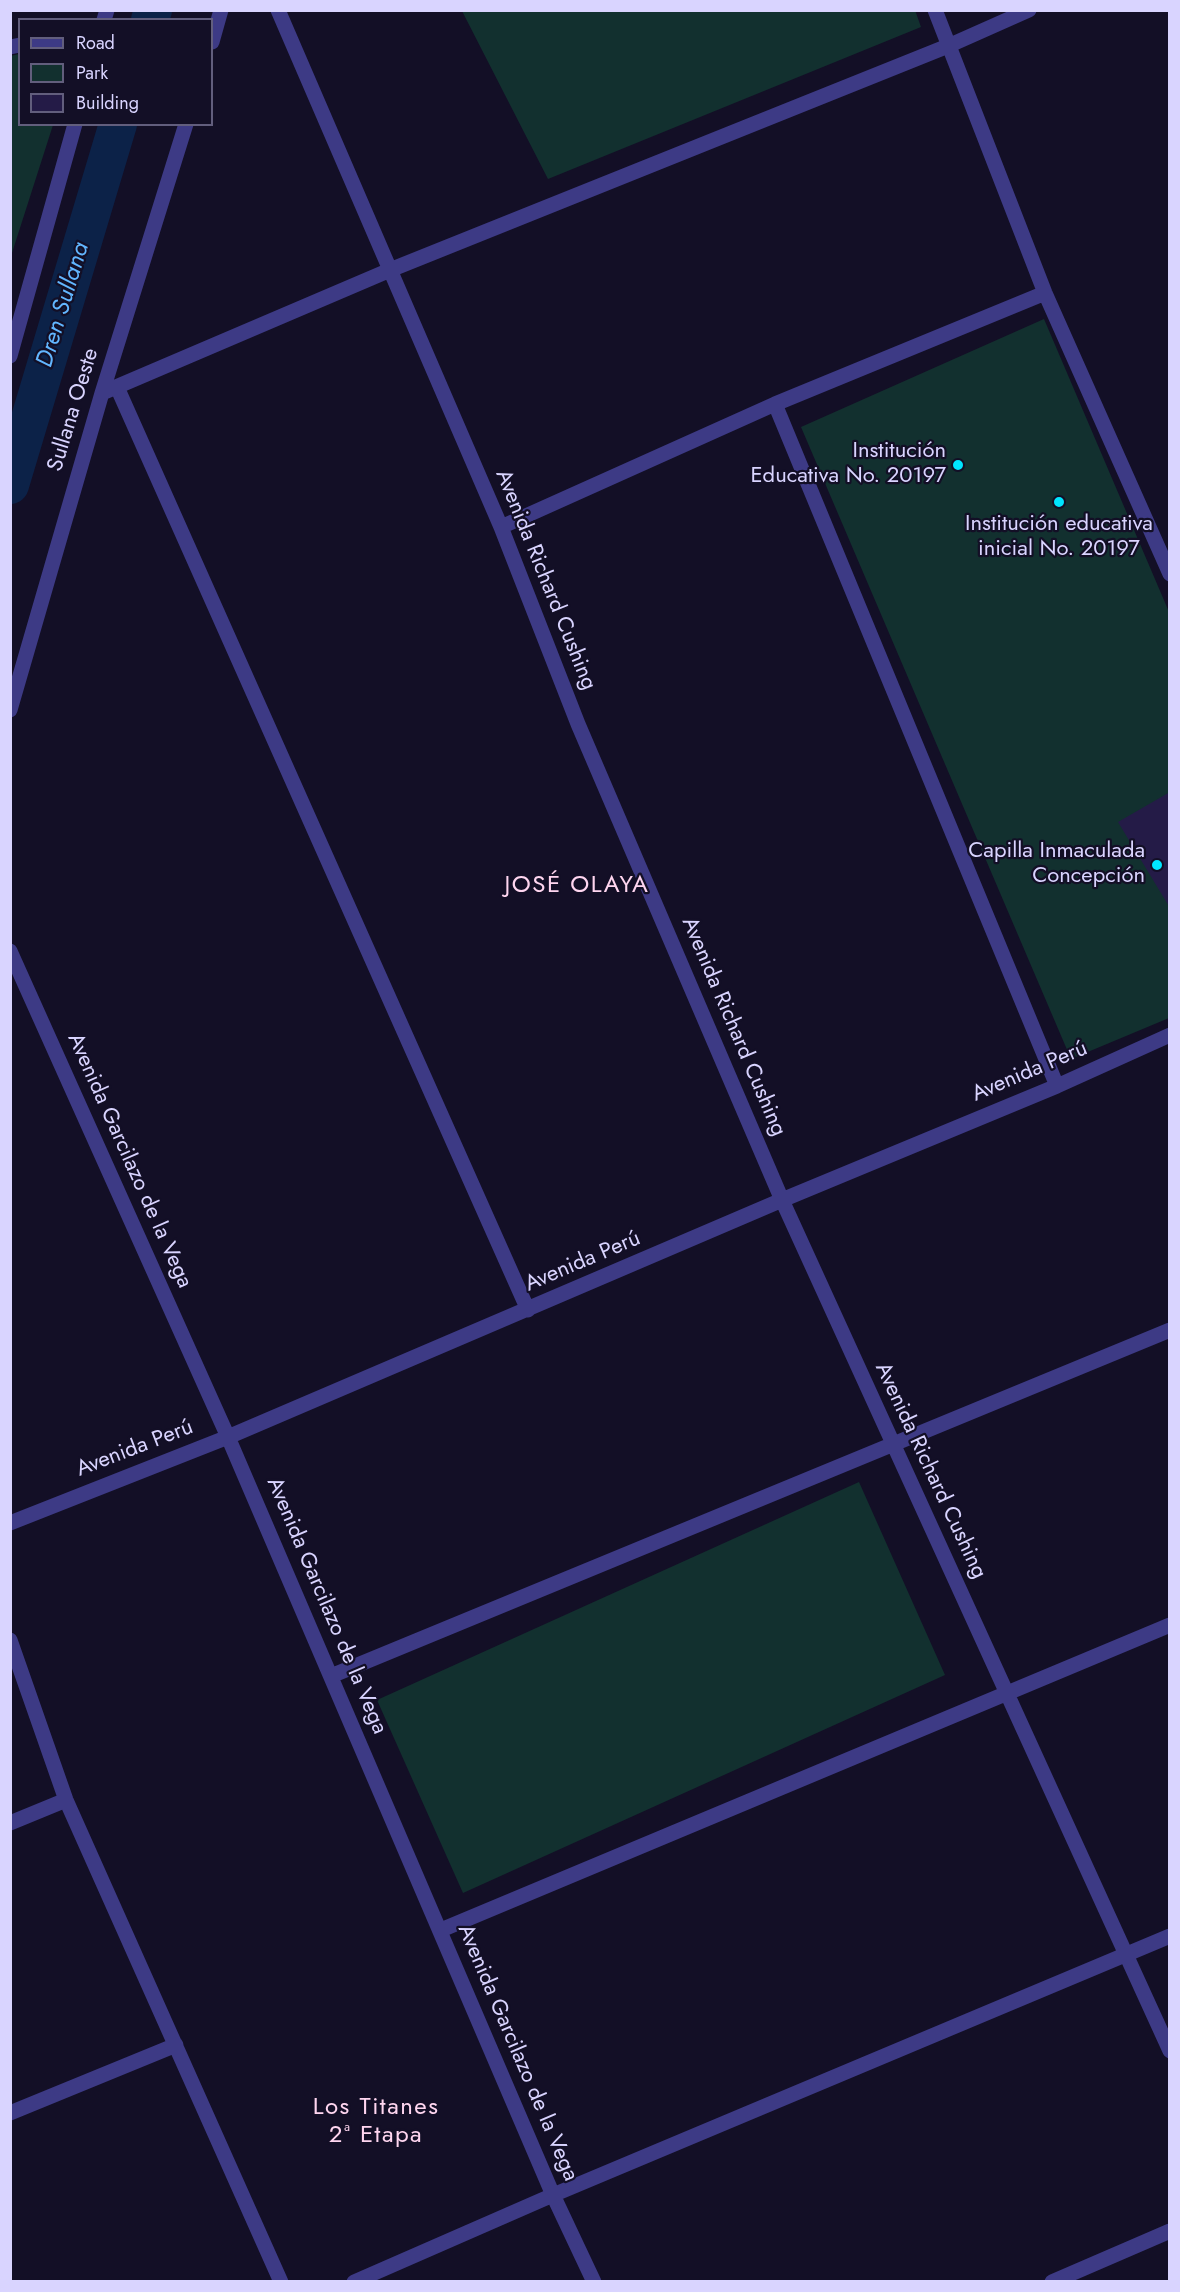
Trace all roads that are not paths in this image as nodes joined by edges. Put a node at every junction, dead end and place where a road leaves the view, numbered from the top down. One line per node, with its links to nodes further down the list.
1 (222, 10): 5 (street)
2 (278, 10): 9 (street, Avenida Richard Cushing)
3 (935, 10): 6 (street)
4 (1029, 10): 6 (street)
5 (213, 39)
6 (948, 46): 9 (street); 10 (street)
7 (74, 126): 11 (street)
8 (185, 126): 12 (street, Sullana Oeste)
9 (390, 270): 12 (street); 14 (street, Avenida Richard Cushing)
10 (1045, 294): 13 (street); 15 (street)
11 (10, 356)
12 (109, 390): 16 (street, Sullana Oeste); 21 (street)
13 (775, 404): 14 (street); 19 (street)
14 (501, 527): 20 (street, Avenida Richard Cushing)
15 (1170, 574)
16 (10, 710)
17 (10, 951): 23 (street, Avenida Garcilazo de la Vega)
18 (1170, 1035): 19 (street, Avenida Perú)
19 (1057, 1086): 20 (street, Avenida Perú)
20 (782, 1200): 21 (street, Avenida Perú); 24 (street, Avenida Richard Cushing)
21 (528, 1310): 23 (street, Avenida Perú)
22 (1170, 1330): 24 (street)
23 (228, 1437): 25 (street, Avenida Perú); 28 (street, Avenida Garcilazo de la Vega)
24 (893, 1445): 28 (street); 29 (street, Avenida Richard Cushing)
25 (10, 1523)
26 (1170, 1625): 29 (street)
27 (10, 1640): 30 (street)
28 (332, 1676): 32 (street, Avenida Garcilazo de la Vega)
29 (1007, 1692): 32 (street); 34 (street, Avenida Richard Cushing)
30 (66, 1800): 31 (street); 35 (street)
31 (10, 1823)
32 (441, 1930): 38 (street, Avenida Garcilazo de la Vega)
33 (1170, 1936): 34 (street)
34 (1126, 1955): 36 (street, Avenida Richard Cushing); 38 (street)
35 (176, 2045): 37 (street); 40 (street)
36 (1170, 2051)
37 (10, 2113)
38 (553, 2195): 41 (street); 42 (street, Avenida Garcilazo de la Vega)
39 (1170, 2231): 43 (street)
40 (281, 2282)
41 (354, 2282)
42 (594, 2282)
43 (1052, 2282)

